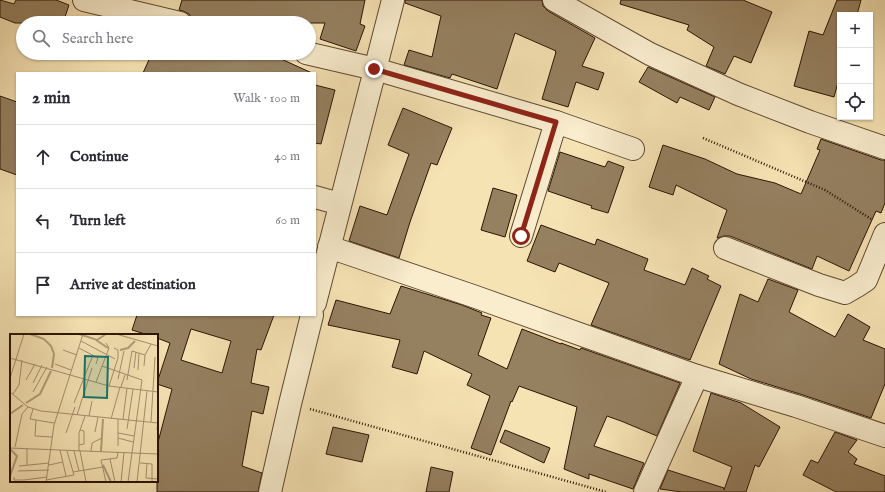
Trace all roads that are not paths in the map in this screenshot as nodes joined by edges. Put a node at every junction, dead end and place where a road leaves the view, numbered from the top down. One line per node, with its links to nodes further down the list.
1 (84, 0): 4 (street)
2 (393, 0): 6 (street)
3 (554, 0): 8 (street)
4 (151, 16)
5 (316, 55): 6 (street)
6 (374, 69): 7 (street); 11 (street)
7 (556, 122): 9 (street); 13 (street)
8 (885, 148)
9 (633, 149)
10 (316, 197): 11 (street)
11 (340, 204): 14 (street)
12 (879, 227): 15 (street)
13 (521, 236)
14 (329, 247): 16 (street); 18 (street)
15 (725, 248)
16 (316, 299)
17 (312, 316): 20 (street)
18 (697, 376): 19 (street); 21 (street)
19 (885, 436)
20 (270, 492)
21 (645, 492)

